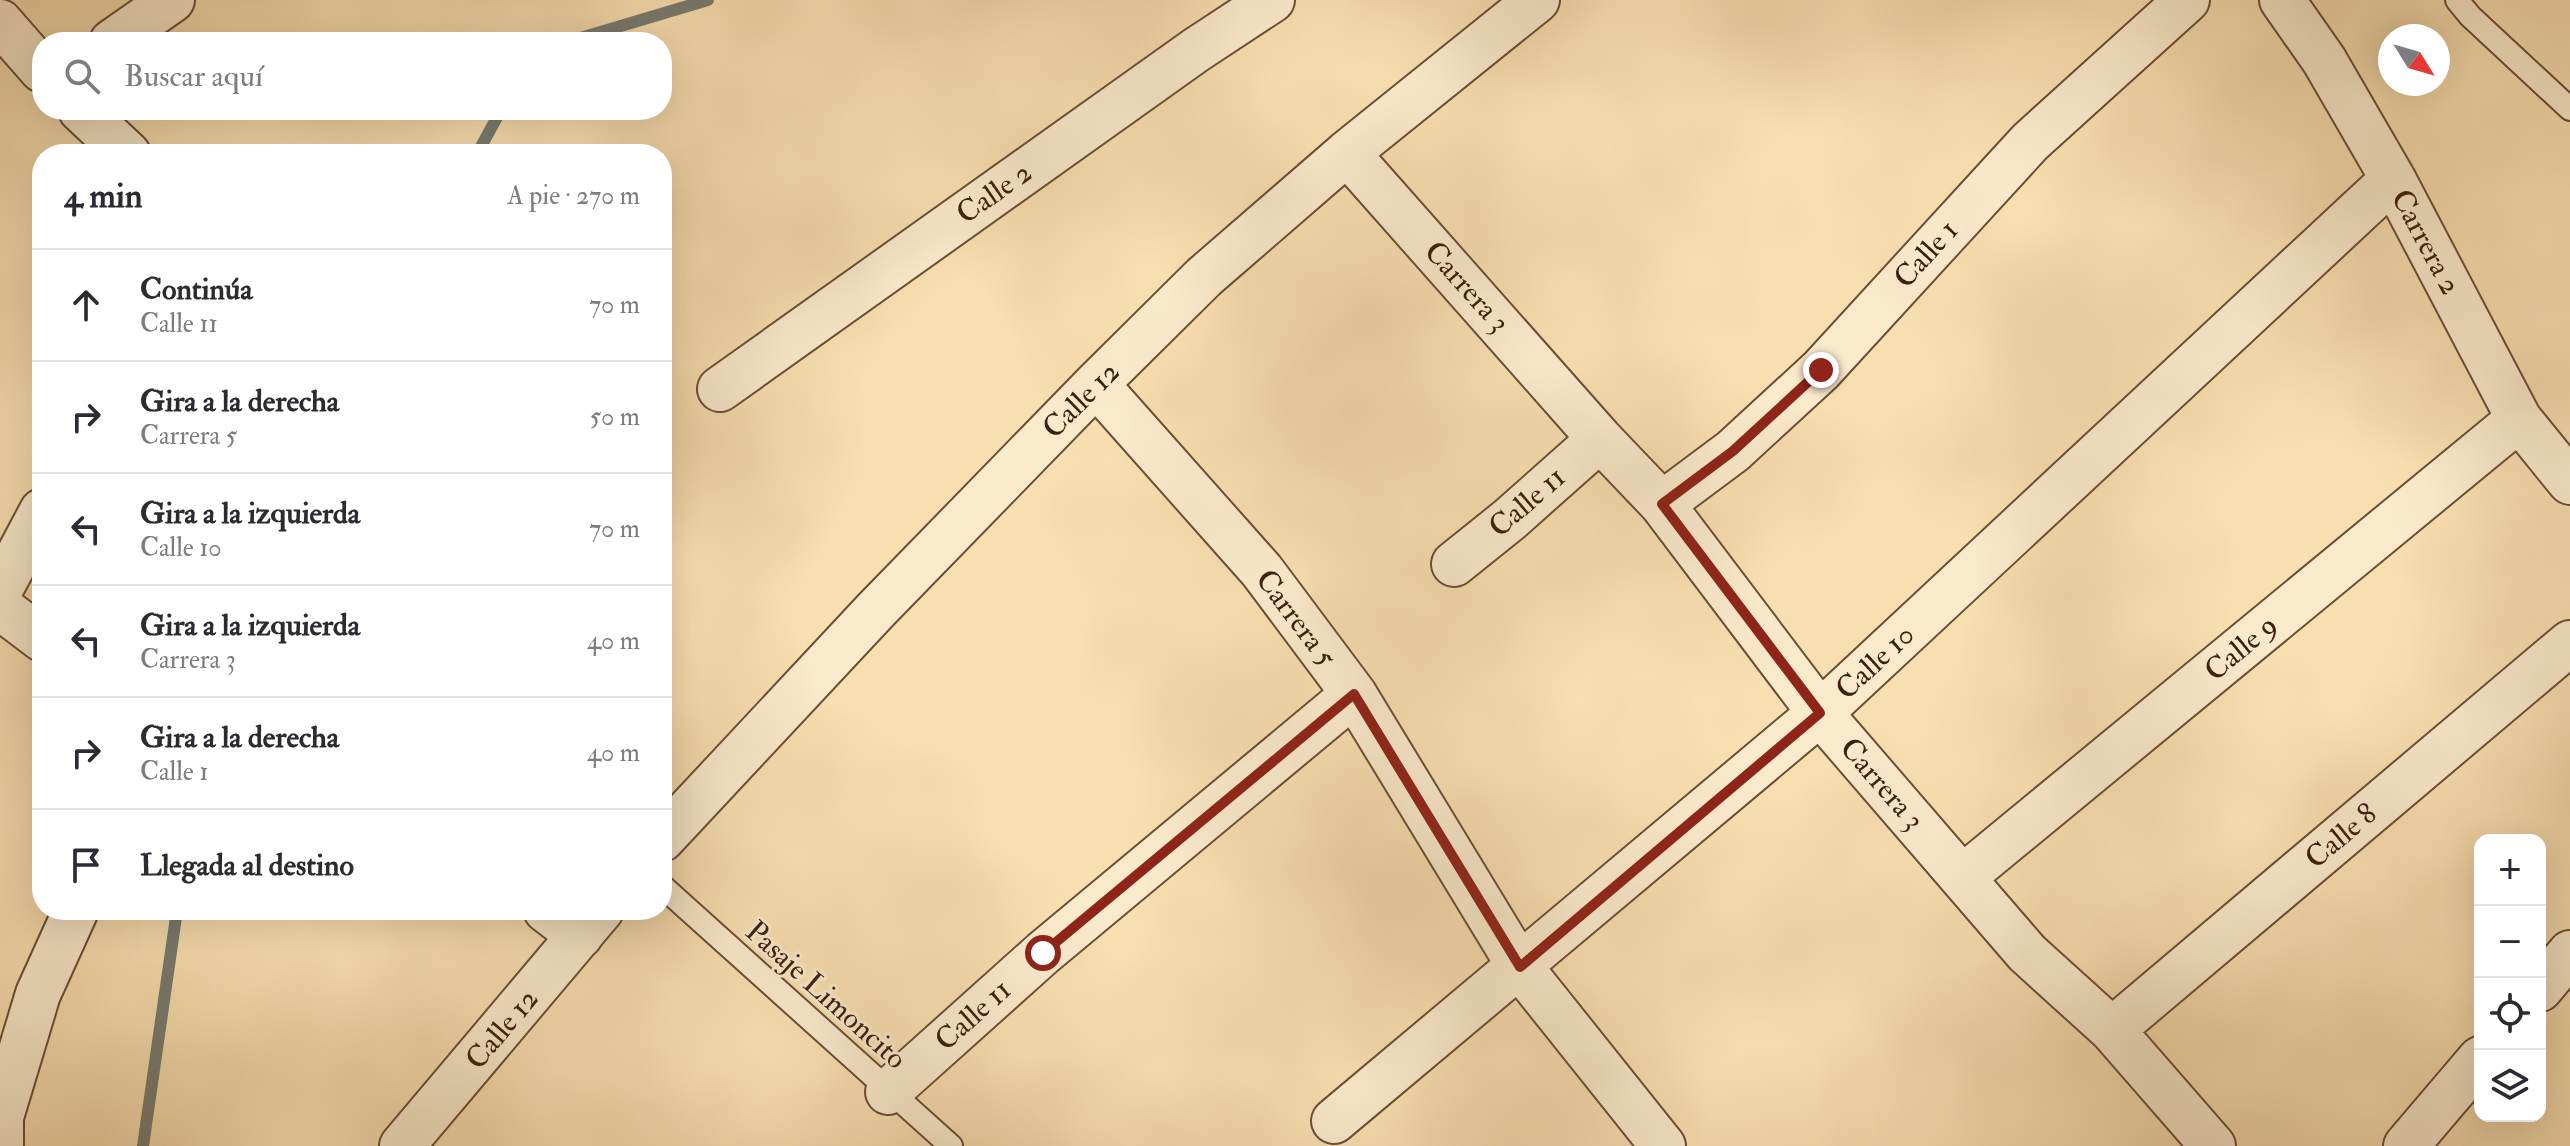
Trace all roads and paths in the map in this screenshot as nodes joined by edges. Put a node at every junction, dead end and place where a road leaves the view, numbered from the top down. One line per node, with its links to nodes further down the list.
1 (172, 0): 8 (street)
2 (1272, 0): 16 (street, Calle 2)
3 (1537, 0): 13 (street, Calle 12)
4 (2187, 0): 20 (street, Calle 1)
5 (2282, 0): 14 (street, Carrera 2)
6 (2457, 0): 10 (lane)
7 (1, 27): 9 (street)
8 (126, 32)
9 (32, 60)
10 (2570, 109)
11 (92, 120): 12 (street)
12 (117, 144)
13 (1347, 153): 15 (street, Calle 12); 18 (street, Carrera 3)
14 (2393, 179): 17 (street, Carrera 2); 28 (street, Calle 10)
15 (1096, 384): 27 (street, Carrera 5); 29 (street, Calle 12)
16 (720, 389)
17 (2519, 419): 19 (street, Carrera 2); 30 (street, Calle 9)
18 (1600, 439): 20 (street, Carrera 3); 22 (street, Calle 11)
19 (2570, 482)
20 (1662, 504): 28 (street, Carrera 3)
21 (32, 530): 23 (street)
22 (1454, 564)
23 (0, 590)
24 (0, 607): 25 (street)
25 (32, 631)
26 (2570, 643): 37 (street, Calle 8)
27 (1354, 694): 35 (street, Carrera 5); 39 (street, Calle 11)
28 (1820, 713): 30 (street, Carrera 3); 35 (street, Calle 10)
29 (672, 828)
30 (1963, 877): 37 (street, Carrera 3)
31 (672, 895): 39 (lane, Pasaje Limoncito)
32 (71, 920): 41 (street)
33 (591, 923): 42 (street, Calle 12)
34 (2570, 953): 36 (street)
35 (1520, 967): 40 (street, Calle 10); 44 (street, Carrera 5)
36 (2546, 982)
37 (2112, 1030): 45 (street, Carrera 3)
38 (2474, 1066): 46 (street)
39 (888, 1092): 43 (lane, Pasaje Limoncito)
40 (1334, 1121)
41 (1, 1146)
42 (402, 1146)
43 (951, 1146)
44 (1663, 1146)
45 (2213, 1146)
46 (2406, 1146)

